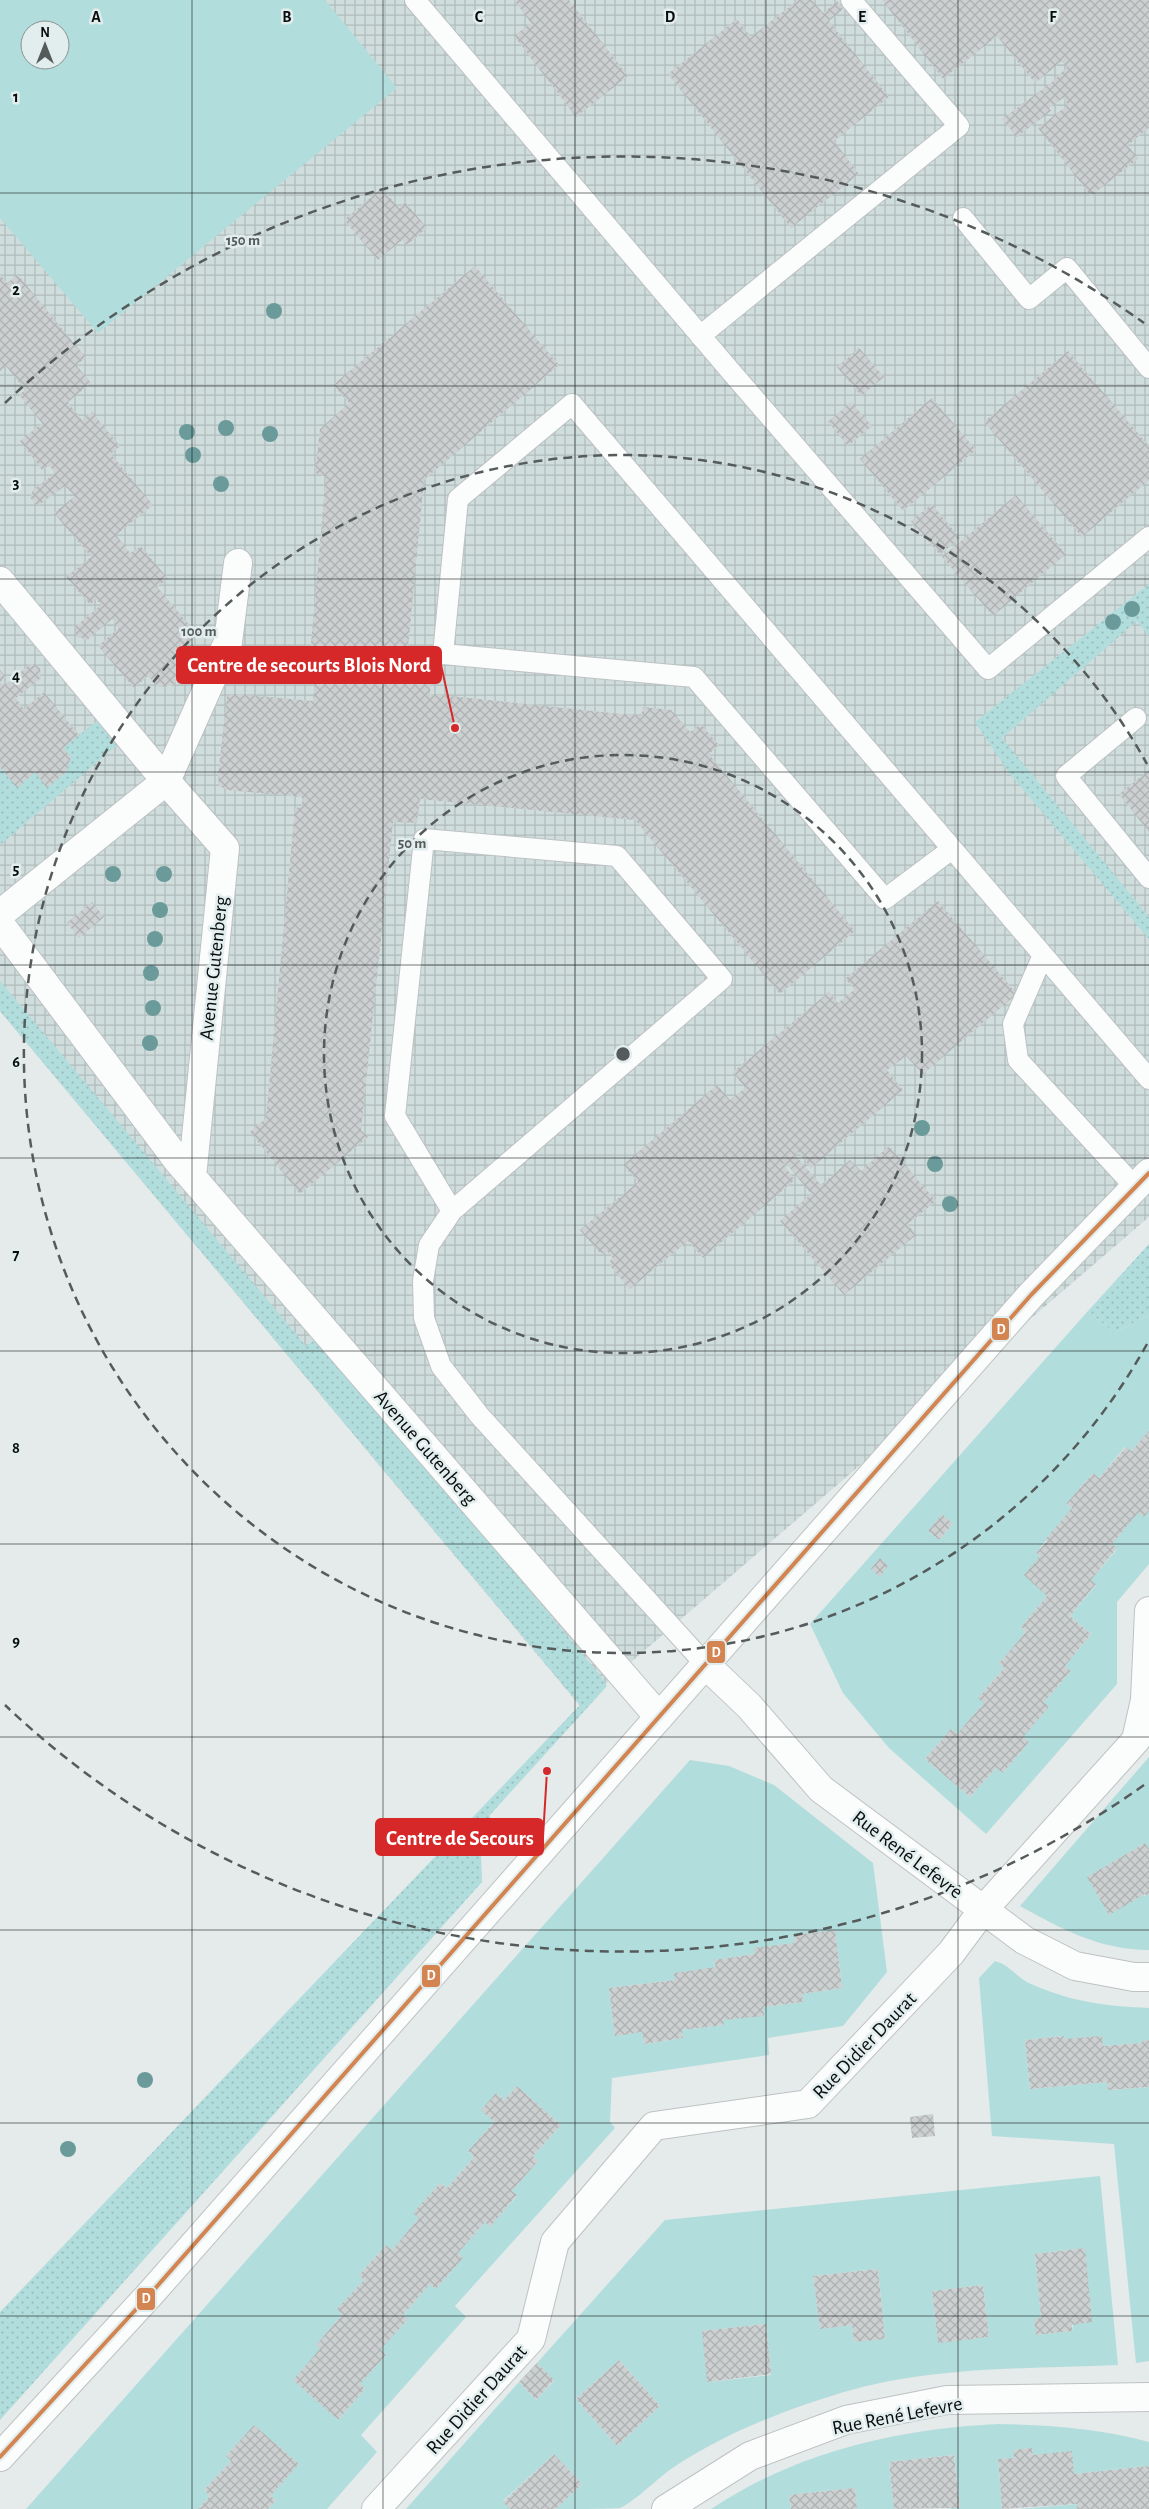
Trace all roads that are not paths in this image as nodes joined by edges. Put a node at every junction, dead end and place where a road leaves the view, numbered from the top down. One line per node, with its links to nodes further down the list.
1 (416, 0): 4 (lane)
2 (851, 0): 4 (lane)
3 (963, 218): 5 (lane)
4 (700, 336): 6 (lane)
5 (1149, 368)
6 (1149, 537)
7 (238, 563): 10 (street)
8 (0, 581): 10 (street, Avenue Gutenberg)
9 (1136, 718): 12 (lane)
10 (166, 781): 13 (street); 17 (street, Avenue Gutenberg)
11 (952, 849): 11 (lane); 15 (lane)
12 (1149, 878)
13 (0, 914)
14 (0, 924): 17 (street, Avenue Gutenberg)
15 (1043, 955): 16 (lane); 18 (lane)
16 (1149, 1079)
17 (185, 1169): 22 (street, Avenue Gutenberg)
18 (1142, 1180): 21 (street)
19 (452, 1211): 19 (lane); 21 (lane)
20 (1149, 1611): 23 (street, Rue Didier Daurat)
21 (706, 1666): 22 (street); 23 (street, Rue René Lefevre)
22 (659, 1718): 26 (street)
23 (982, 1910): 24 (street, Rue René Lefevre); 27 (street, Rue Didier Daurat)
24 (1149, 1977)
25 (1149, 2397): 28 (street, Rue René Lefevre)
26 (0, 2457)
27 (376, 2509)
28 (666, 2509)

